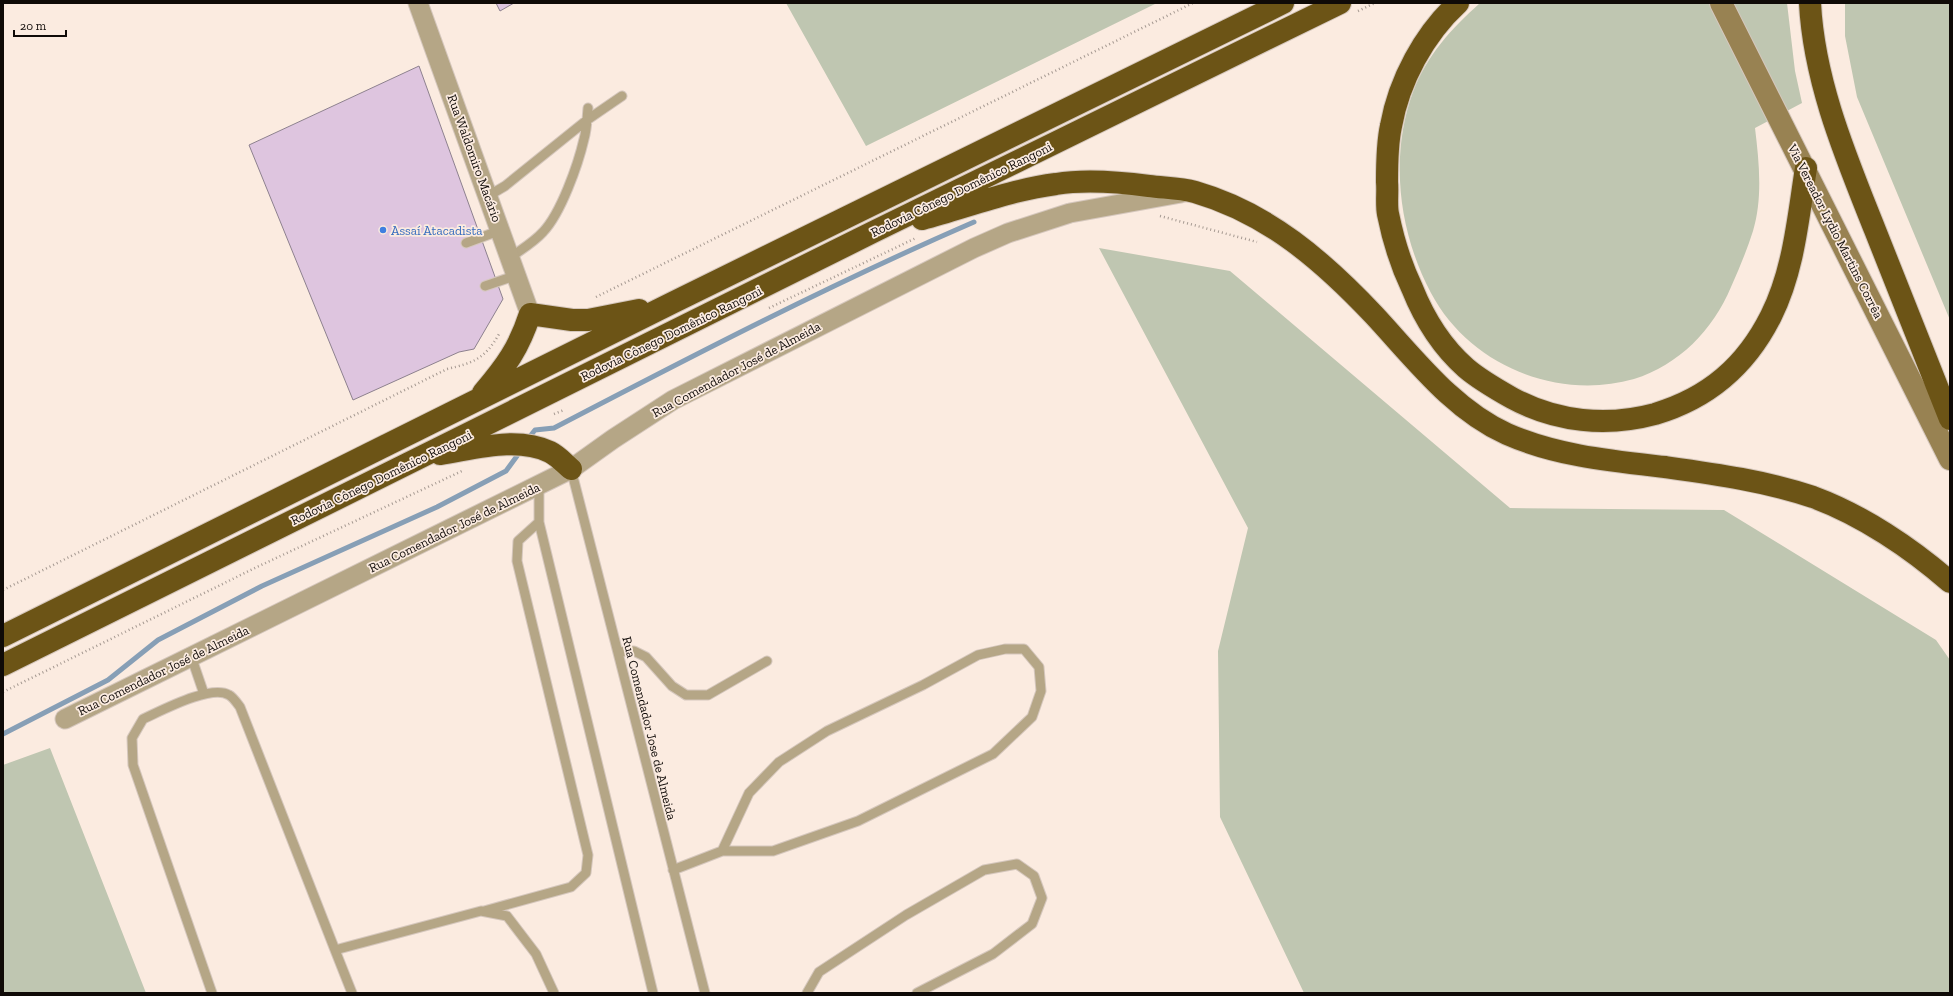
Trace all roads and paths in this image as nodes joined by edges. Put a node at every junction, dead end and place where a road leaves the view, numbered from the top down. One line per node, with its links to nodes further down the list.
1 (418, 3): 13 (street, Rua Waldomiro Macário)
2 (1193, 3): 20 (path)
3 (1283, 3): 21 (highway, Rodovia Cônego Domênico Rangoni)
4 (1340, 3): 15 (highway, Rodovia Cônego Domênico Rangoni)
5 (1458, 3): 11 (highway)
6 (1722, 3): 11 (main road, Via Vereador Lydio Martins Corrêa)
7 (1810, 3): 25 (highway)
8 (622, 96): 10 (lane)
9 (588, 108): 10 (lane)
10 (587, 120): 13 (lane); 17 (lane)
11 (1806, 168): 27 (main road, Via Vereador Lydio Martins Corrêa)
12 (1192, 192): 15 (highway); 28 (street, Rua Comendador José de Almeida); 31 (highway)
13 (488, 196): 14 (street, Rua Waldomiro Macário)
14 (501, 230): 16 (lane); 17 (street, Rua Waldomiro Macário)
15 (873, 232): 26 (highway, Rodovia Cônego Domênico Rangoni)
16 (466, 243)
17 (511, 257): 18 (street, Rua Waldomiro Macário)
18 (517, 275): 19 (lane); 22 (street, Rua Waldomiro Macário)
19 (485, 286)
20 (592, 299)
21 (672, 303): 22 (highway); 24 (highway, Rodovia Cônego Domênico Rangoni)
22 (530, 314): 24 (highway)
23 (502, 329): 32 (path)
24 (477, 400): 33 (highway, Rodovia Cônego Domênico Rangoni)
25 (1950, 419)
26 (419, 458): 28 (highway); 37 (highway, Rodovia Cônego Domênico Rangoni)
27 (1950, 459)
28 (571, 469): 29 (street, Rua Comendador José de Almeida); 34 (lane, Rua Comendador Jose de Almeida)
29 (539, 484): 30 (lane); 35 (street, Rua Comendador José de Almeida)
30 (539, 522): 42 (lane); 47 (lane)
31 (1950, 582)
32 (3, 590)
33 (3, 636)
34 (618, 652): 36 (lane); 41 (lane, Rua Comendador Jose de Almeida)
35 (191, 656): 38 (lane); 39 (street, Rua Comendador José de Almeida)
36 (766, 661)
37 (3, 665)
38 (204, 694): 43 (lane); 44 (lane)
39 (65, 718)
40 (722, 851): 40 (lane); 41 (lane)
41 (673, 870): 48 (lane, Rua Comendador Jose de Almeida)
42 (481, 912): 43 (lane); 46 (lane)
43 (335, 950): 45 (lane)
44 (212, 993)
45 (352, 993)
46 (554, 993)
47 (653, 993)
48 (705, 993)
49 (807, 993): 50 (lane)
50 (917, 993)

